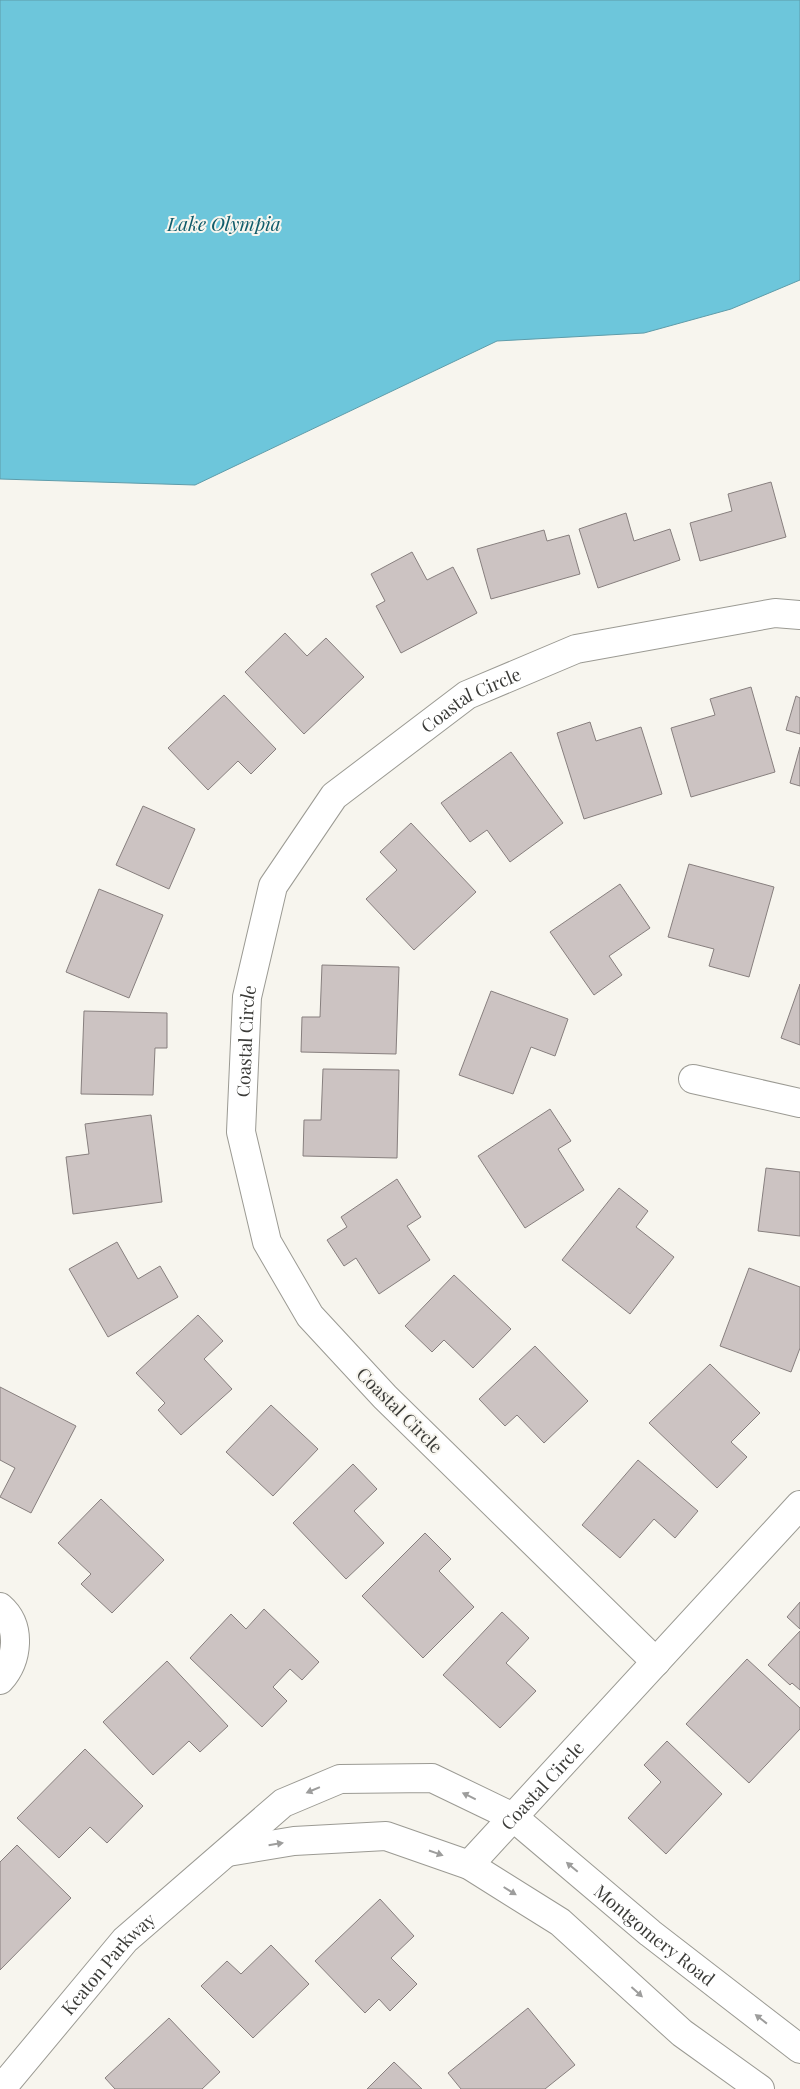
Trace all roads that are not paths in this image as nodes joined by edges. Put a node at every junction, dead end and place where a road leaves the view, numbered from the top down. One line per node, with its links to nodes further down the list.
1 (800, 615): 6 (street, Coastal Circle)
2 (693, 1079): 3 (street)
3 (800, 1103)
4 (800, 1505): 6 (street, Coastal Circle)
5 (0, 1606): 7 (street)
6 (656, 1662): 8 (street, Coastal Circle)
7 (0, 1680)
8 (513, 1817): 9 (street, Keaton Parkway, one-way to 9); 10 (street, Coastal Circle); 11 (street, Montgomery Road, one-way to 8)
9 (228, 1852): 10 (street, one-way to 10); 12 (street, Keaton Parkway)
10 (469, 1865): 13 (street, one-way to 13)
11 (800, 2049)
12 (1, 2089)
13 (760, 2089)

